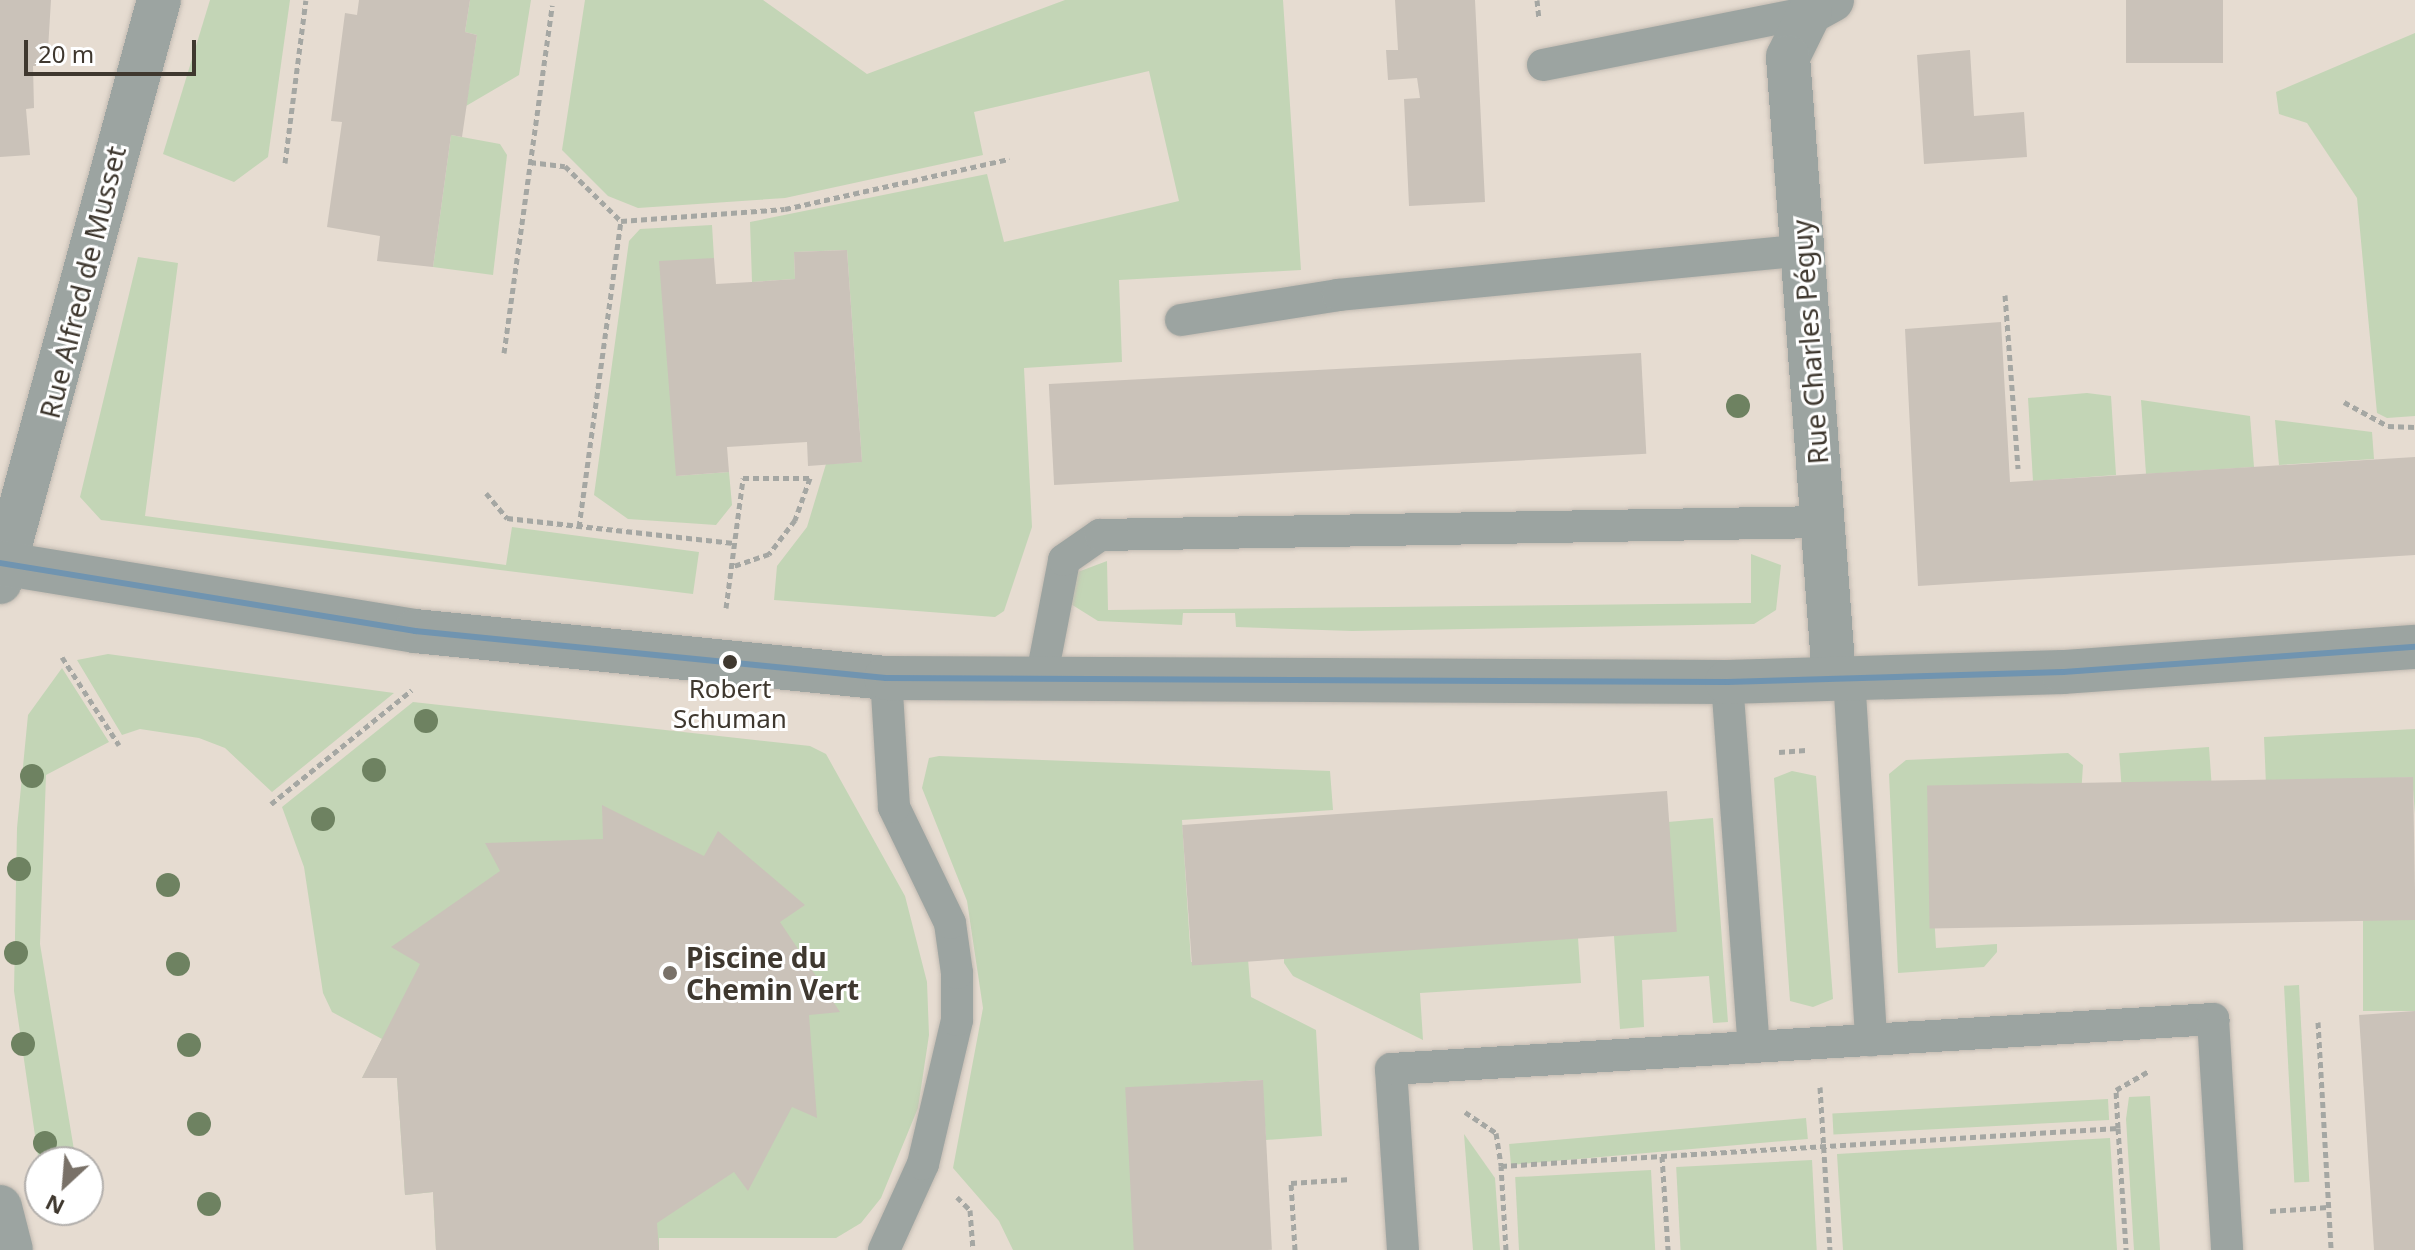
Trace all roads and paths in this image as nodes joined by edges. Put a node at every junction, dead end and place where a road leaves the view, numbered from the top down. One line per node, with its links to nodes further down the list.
1 (159, 0): 22 (street, Rue Alfred de Musset)
2 (306, 0): 8 (path)
3 (552, 5): 7 (path)
4 (1821, 6): 5 (lane, Rue Charles Péguy); 10 (street, Rue Charles Péguy)
5 (1543, 65)
6 (1009, 159): 9 (path)
7 (530, 162): 9 (path); 13 (path)
8 (285, 163)
9 (621, 221): 19 (path)
10 (1802, 250): 12 (lane); 18 (street, Rue Charles Péguy)
11 (2005, 295): 16 (path)
12 (1181, 320)
13 (504, 353)
14 (2344, 402): 15 (path)
15 (2415, 427)
16 (2018, 469)
17 (486, 493): 19 (path)
18 (1822, 522): 26 (street, Rue Charles Péguy); 28 (lane)
19 (579, 527): 20 (path)
20 (734, 543): 21 (path); 21 (path)
21 (732, 567): 23 (path)
22 (2, 569): 27 (street)
23 (726, 608)
24 (2415, 647): 26 (street)
25 (62, 657): 31 (path)
26 (1842, 677): 29 (street); 37 (lane)
27 (886, 678): 28 (street); 51 (lane)
28 (1041, 680): 29 (street)
29 (1727, 682): 39 (lane)
30 (412, 690): 34 (path)
31 (119, 745)
32 (1816, 750): 33 (path)
33 (1779, 752)
34 (271, 804)
35 (2318, 1022): 47 (path)
36 (2151, 1023): 37 (lane); 41 (path); 49 (lane)
37 (1871, 1040): 38 (lane)
38 (1817, 1043): 39 (lane); 42 (path)
39 (1754, 1047): 40 (lane)
40 (1445, 1065): 44 (path); 45 (lane)
41 (2118, 1128): 42 (path); 58 (path)
42 (1823, 1146): 43 (path); 57 (path)
43 (1662, 1156): 44 (path); 56 (path)
44 (1501, 1166): 55 (path)
45 (1398, 1177): 53 (path); 54 (lane)
46 (0, 1207): 50 (street)
47 (2328, 1207): 49 (path); 60 (path)
48 (970, 1210): 52 (path)
49 (2225, 1215): 59 (lane)
50 (11, 1250)
51 (884, 1250)
52 (973, 1250)
53 (1295, 1250)
54 (1403, 1250)
55 (1506, 1250)
56 (1668, 1250)
57 (1830, 1250)
58 (2126, 1250)
59 (2227, 1250)
60 (2331, 1250)

